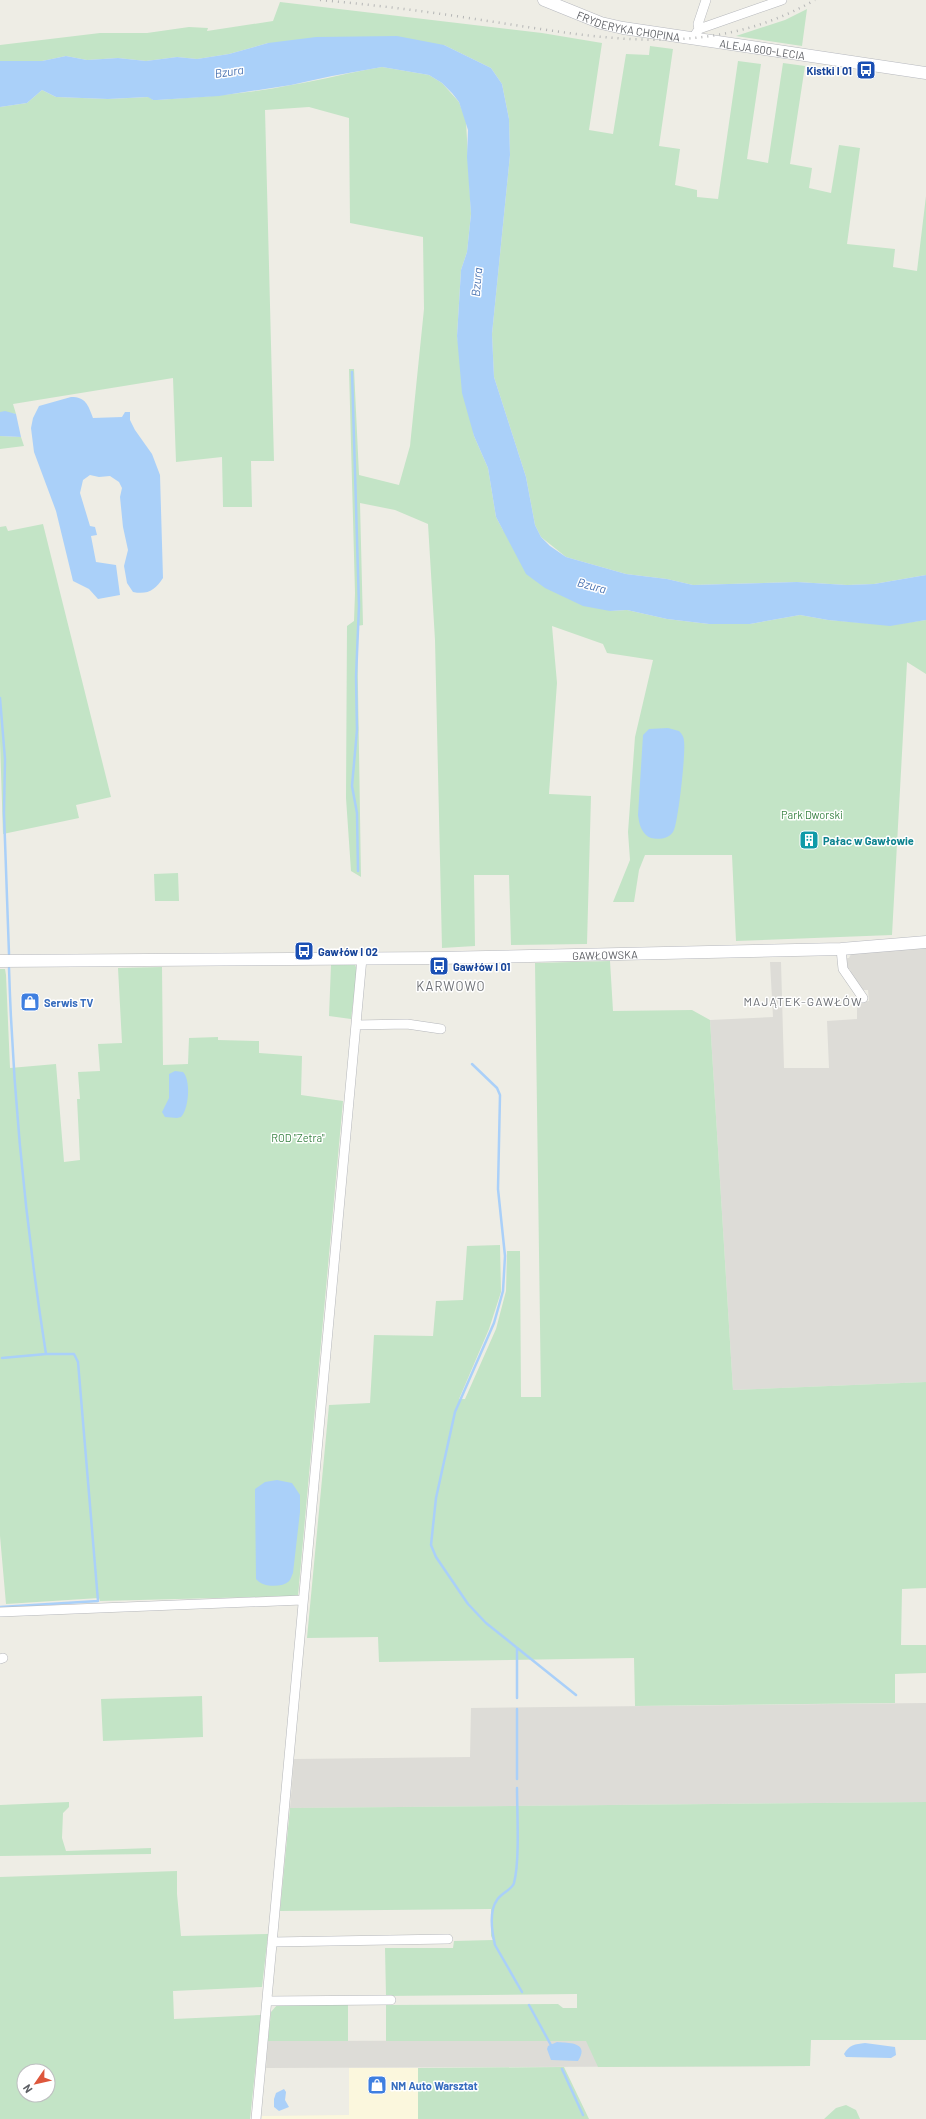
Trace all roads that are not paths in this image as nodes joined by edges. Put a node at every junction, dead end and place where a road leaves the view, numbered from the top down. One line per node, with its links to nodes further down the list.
1 (544, 0): 4 (street, FRYDERYKA CHOPINA)
2 (706, 0): 4 (street)
3 (782, 0): 4 (street)
4 (696, 34): 5 (street, ALEJA 600-LECIA)
5 (926, 73)
6 (926, 942): 7 (street, GAWŁOWSKA)
7 (841, 949): 8 (street, GAWŁOWSKA); 10 (street)
8 (362, 958): 9 (street, GAWŁOWSKA); 11 (street)
9 (0, 961)
10 (863, 998)
11 (356, 1025): 12 (street); 13 (street)
12 (441, 1029)
13 (302, 1600): 14 (street); 16 (street)
14 (0, 1612)
15 (448, 1939): 16 (street)
16 (272, 1942): 18 (street)
17 (391, 2000): 18 (street)
18 (267, 2001): 19 (street)
19 (256, 2119)

